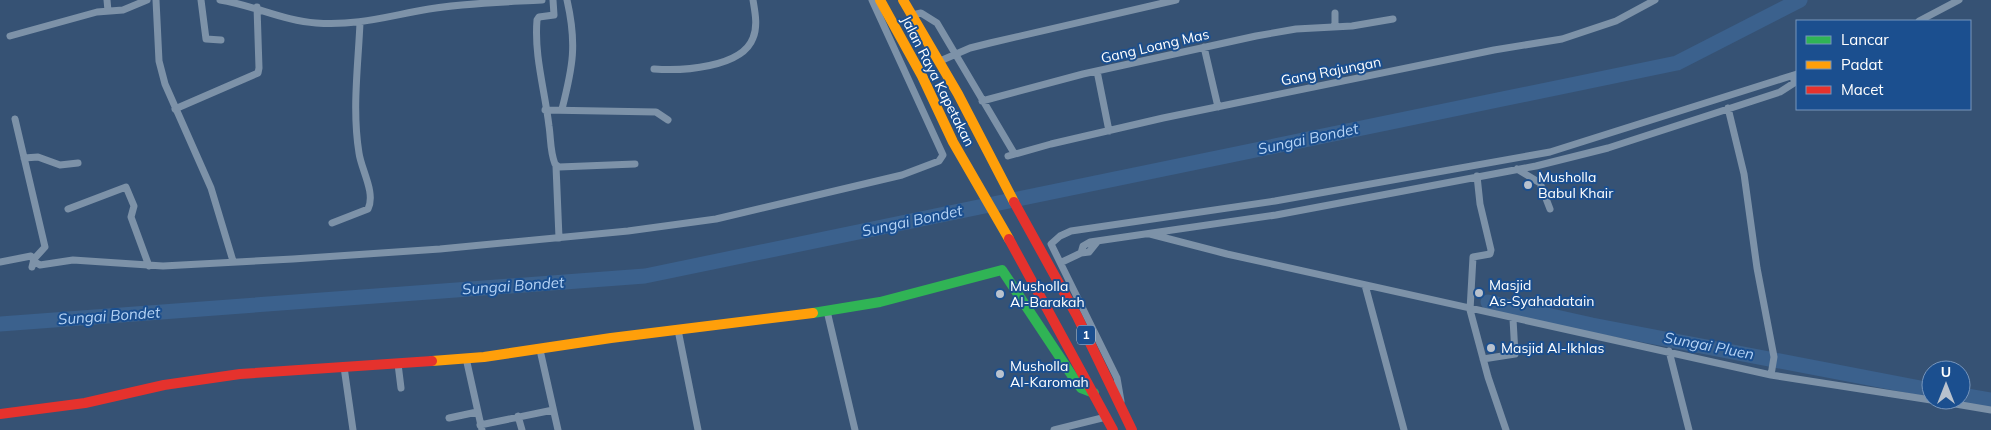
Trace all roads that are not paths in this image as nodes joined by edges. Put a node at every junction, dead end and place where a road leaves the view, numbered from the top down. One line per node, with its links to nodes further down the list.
1 (107, 0): 21 (street)
2 (147, 0): 21 (street)
3 (156, 0): 39 (street)
4 (201, 0): 29 (street)
5 (220, 0): 19 (street)
6 (426, 0): 20 (street)
7 (542, 0): 17 (street)
8 (553, 0): 41 (street)
9 (567, 0): 40 (street)
10 (753, 0): 33 (street)
11 (872, 0): 55 (street)
12 (880, 0): 75 (main road, Jalan Raya Kapetakan / 1)
13 (903, 0): 23 (main road, 1)
14 (1176, 0): 18 (street)
15 (1655, 0): 37 (street, Gang Rajungan)
16 (1959, 0): 25 (street)
17 (521, 1): 20 (street)
18 (1165, 1): 31 (street)
19 (257, 7): 26 (street); 39 (street)
20 (424, 10): 26 (street)
21 (108, 11): 28 (street)
22 (1335, 13): 27 (street)
23 (912, 15): 31 (street); 32 (main road, 1)
24 (1393, 19): 27 (street, Gang Loang Mas)
25 (1921, 20)
26 (360, 23): 53 (street)
27 (1335, 27): 30 (street, Gang Loang Mas)
28 (10, 36)
29 (222, 40)
30 (1204, 47): 34 (street, Gang Loang Mas); 37 (street)
31 (954, 54): 32 (street); 36 (street)
32 (940, 61): 77 (main road, 1)
33 (654, 69)
34 (1097, 71): 36 (street, Gang Loang Mas); 44 (street)
35 (1796, 75): 38 (street); 59 (street)
36 (982, 101): 44 (street, Gang Rajungan)
37 (1218, 107): 44 (street, Gang Rajungan)
38 (1728, 108): 49 (street); 73 (street)
39 (175, 109): 57 (street)
40 (562, 109): 41 (street); 43 (street)
41 (545, 110): 48 (street)
42 (15, 119): 45 (street)
43 (668, 120)
44 (1109, 131)
45 (24, 158): 46 (street); 56 (street)
46 (78, 163)
47 (635, 164): 48 (street)
48 (556, 166): 55 (street)
49 (1517, 169): 50 (street); 52 (street)
50 (1477, 176): 54 (street); 63 (street)
51 (68, 209): 60 (street)
52 (1550, 209)
53 (332, 222)
54 (1150, 234): 59 (street); 62 (street)
55 (559, 238): 57 (street)
56 (34, 259): 58 (street); 60 (street); 61 (street)
57 (233, 261): 60 (street)
58 (0, 262)
59 (1062, 262): 77 (street)
60 (150, 266)
61 (32, 267)
62 (1365, 285): 63 (street); 95 (street)
63 (1470, 306): 65 (street); 70 (street)
64 (827, 311): 66 (main road); 75 (main road); 91 (street)
65 (1513, 319): 68 (street); 70 (street)
66 (678, 330): 67 (main road); 90 (street)
67 (540, 350): 69 (main road); 79 (street)
68 (1669, 352): 73 (street); 97 (street)
69 (466, 358): 71 (main road); 81 (street)
70 (1483, 359): 96 (street)
71 (398, 364): 72 (main road); 74 (street)
72 (344, 367): 82 (main road); 87 (street)
73 (1771, 373): 76 (street)
74 (401, 388)
75 (1094, 393): 84 (main road, 1)
76 (1921, 398)
77 (1121, 406): 94 (main road, 1)
78 (1971, 407): 80 (street)
79 (553, 410): 83 (street); 89 (street)
80 (1991, 410)
81 (477, 412): 85 (street); 86 (street)
82 (0, 414)
83 (518, 416): 86 (street); 88 (street)
84 (1106, 417): 92 (street); 93 (main road, 1)
85 (449, 418)
86 (481, 427)
87 (353, 430)
88 (522, 430)
89 (558, 430)
90 (698, 430)
91 (855, 430)
92 (1054, 430)
93 (1113, 430)
94 (1132, 430)
95 (1404, 430)
96 (1506, 430)
97 (1689, 430)

